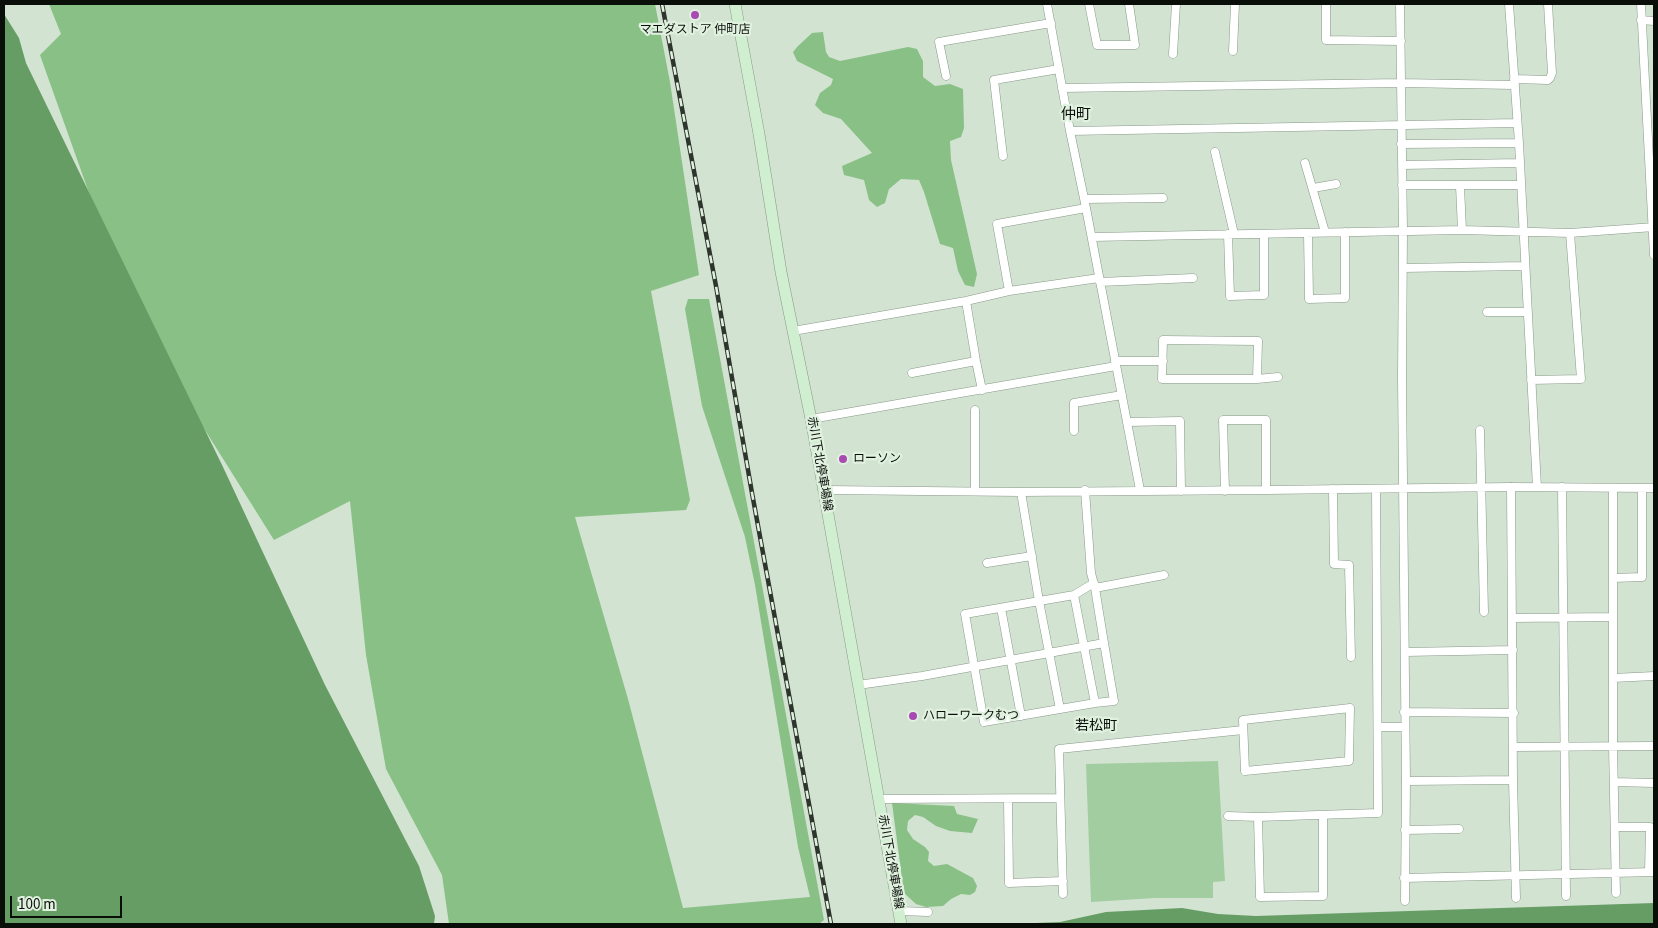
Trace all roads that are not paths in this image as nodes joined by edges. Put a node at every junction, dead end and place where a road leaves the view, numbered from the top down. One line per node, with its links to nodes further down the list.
1 (735, 4): 60 (main road, 赤川下北停車場線)
2 (1047, 4): 14 (street)
3 (1089, 4): 4 (street)
4 (1129, 4)
5 (1176, 4): 17 (street)
6 (1235, 4): 16 (street)
7 (1326, 4): 15 (street)
8 (1400, 4): 15 (street)
9 (1509, 4): 20 (street)
10 (1548, 4): 20 (street)
11 (1641, 4): 12 (street)
12 (1640, 20): 13 (street); 40 (street)
13 (1654, 20)
14 (1051, 23): 18 (street); 19 (street)
15 (1400, 41): 21 (street)
16 (1233, 51)
17 (1173, 54)
18 (1059, 69): 22 (street); 29 (street)
19 (946, 76)
20 (1514, 82): 21 (street); 23 (street)
21 (1401, 83): 22 (street); 24 (street)
22 (1062, 88): 25 (street)
23 (1517, 123): 24 (street); 26 (street)
24 (1401, 126): 25 (street); 27 (street)
25 (1070, 131): 39 (street)
26 (1519, 143): 27 (street); 31 (street)
27 (1401, 144): 32 (street)
28 (1215, 152): 48 (street)
29 (1003, 156)
30 (1305, 163): 37 (street)
31 (1519, 163): 32 (street); 34 (street)
32 (1402, 165): 35 (street)
33 (1336, 184): 37 (street)
34 (1520, 185): 36 (street); 45 (street)
35 (1402, 186): 36 (street); 42 (street)
36 (1460, 186): 41 (street)
37 (1313, 188): 43 (street)
38 (1163, 198): 39 (street)
39 (1085, 204): 50 (street); 56 (street)
40 (1654, 227): 47 (street); 51 (street)
41 (1462, 230): 42 (street); 45 (street)
42 (1403, 231): 44 (street); 53 (street)
43 (1325, 232): 44 (street); 46 (street)
44 (1345, 232): 46 (street)
45 (1523, 232): 47 (street); 52 (street)
46 (1308, 233): 49 (street)
47 (1570, 233): 67 (street)
48 (1231, 234): 49 (street); 49 (street); 50 (street)
49 (1264, 234)
50 (1092, 237): 55 (street)
51 (1654, 254)
52 (1524, 266): 53 (street); 59 (street)
53 (1403, 268): 78 (street)
54 (1192, 278): 55 (street)
55 (1099, 280): 56 (street); 63 (street)
56 (1009, 291): 57 (street)
57 (966, 301): 60 (street); 62 (street)
58 (1487, 312): 59 (street)
59 (1527, 312): 67 (street)
60 (794, 331): 71 (main road, 赤川下北停車場線)
61 (1163, 360): 63 (street); 66 (street); 66 (street)
62 (976, 361): 64 (street); 68 (street)
63 (1116, 364): 68 (street); 69 (street)
64 (912, 373)
65 (1278, 377): 66 (street)
66 (1257, 379)
67 (1531, 380): 76 (street)
68 (982, 390): 71 (street)
69 (1122, 395): 72 (street); 74 (street)
70 (975, 410): 89 (street)
71 (811, 419): 85 (main road, 赤川下北停車場線)
72 (1128, 422): 87 (street); 90 (street)
73 (1480, 430): 79 (street)
74 (1074, 431)
75 (1511, 487): 76 (street); 79 (street); 104 (street)
76 (1537, 487): 77 (street)
77 (1562, 487): 80 (street); 102 (street)
78 (1403, 488): 79 (street); 84 (street); 108 (street)
79 (1482, 488): 101 (street)
80 (1613, 488): 81 (street); 96 (street)
81 (1642, 488): 82 (street); 96 (street)
82 (1654, 488)
83 (1334, 489): 84 (street); 88 (street); 110 (street)
84 (1376, 489): 121 (street)
85 (824, 490): 89 (street); 115 (main road, 赤川下北停車場線)
86 (1085, 490): 87 (street); 92 (street); 97 (street)
87 (1140, 490): 90 (street)
88 (1266, 490): 91 (street); 91 (street)
89 (976, 491): 92 (street)
90 (1181, 491): 91 (street)
91 (1225, 491)
92 (1021, 492): 93 (street)
93 (1032, 556): 94 (street); 99 (street)
94 (987, 563)
95 (1164, 575): 97 (street)
96 (1613, 578): 103 (street)
97 (1095, 585): 98 (street); 105 (street)
98 (1074, 595): 99 (street); 106 (street)
99 (1039, 601): 100 (street); 109 (street)
100 (1001, 608): 111 (street); 112 (street)
101 (1484, 612)
102 (1564, 617): 103 (street); 104 (street); 124 (street)
103 (1613, 617): 114 (street)
104 (1513, 618): 107 (street)
105 (1104, 643): 106 (street); 116 (street)
106 (1084, 647): 109 (street); 116 (street)
107 (1512, 650): 108 (street); 119 (street)
108 (1405, 652): 118 (street)
109 (1049, 653): 111 (street); 117 (street)
110 (1351, 657)
111 (1011, 660): 112 (street); 120 (street)
112 (974, 666): 115 (street); 120 (street)
113 (1654, 676): 114 (street)
114 (1614, 678): 125 (street)
115 (858, 685): 133 (main road, 赤川下北停車場線)
116 (1095, 702): 117 (street)
117 (1060, 709): 120 (street)
118 (1404, 712): 119 (street); 122 (street)
119 (1514, 713): 127 (street)
120 (1021, 716)
121 (1378, 727): 122 (street); 135 (street)
122 (1404, 727): 129 (street)
123 (1243, 730): 123 (street); 132 (street)
124 (1564, 746): 125 (street); 127 (street); 142 (street)
125 (1613, 746): 126 (street); 130 (street)
126 (1654, 746)
127 (1513, 747): 128 (street)
128 (1513, 780): 129 (street); 144 (street)
129 (1406, 781): 140 (street)
130 (1614, 782): 131 (street); 138 (street)
131 (1654, 783)
132 (1060, 798): 134 (street); 146 (street)
133 (879, 799): 134 (street); 152 (main road, 赤川下北停車場線)
134 (1008, 799): 146 (street)
135 (1323, 815): 137 (street); 137 (street)
136 (1228, 816): 137 (street)
137 (1258, 817)
138 (1615, 827): 141 (street); 143 (street)
139 (1459, 829): 140 (street)
140 (1405, 830): 145 (street)
141 (1652, 872): 143 (street)
142 (1566, 874): 143 (street); 144 (street); 149 (street)
143 (1615, 874): 148 (street)
144 (1515, 876): 145 (street); 150 (street)
145 (1404, 878): 151 (street)
146 (1063, 881): 147 (street)
147 (1063, 894)
148 (1616, 894)
149 (1566, 896)
150 (1516, 898)
151 (1405, 902)
152 (899, 911): 153 (street); 154 (main road, 赤川下北停車場線)
153 (928, 912)
154 (901, 924)

